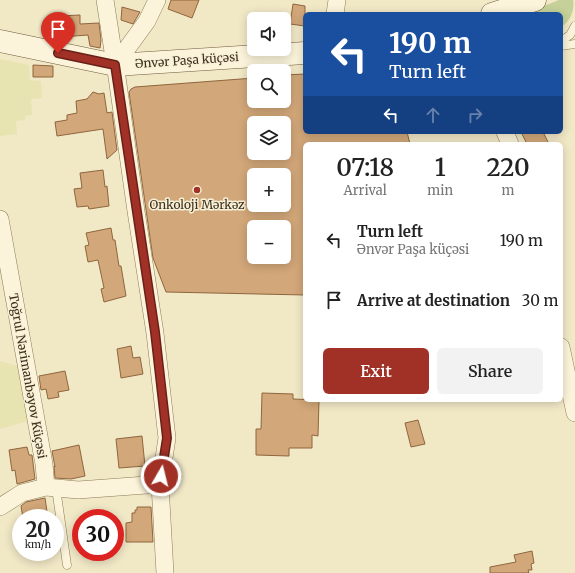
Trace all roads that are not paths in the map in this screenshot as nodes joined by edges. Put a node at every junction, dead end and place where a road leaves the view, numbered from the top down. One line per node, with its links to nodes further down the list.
1 (105, 0): 13 (street)
2 (157, 0): 13 (street)
3 (337, 0): 5 (street)
4 (526, 2): 6 (street)
5 (334, 12)
6 (498, 12)
7 (575, 26): 8 (lane)
8 (563, 39)
9 (0, 42): 13 (street, Ənvər Paşa küçəsi)
10 (574, 44): 11 (lane)
11 (563, 46)
12 (303, 53): 13 (street, Ənvər Paşa küçəsi)
13 (115, 65): 17 (street)
14 (0, 219): 18 (street, Toğrul Nərimanbəyov Küçəsi)
15 (563, 356): 16 (street)
16 (575, 412)
17 (160, 484): 18 (street); 21 (street)
18 (51, 487): 19 (street); 20 (lane)
19 (0, 507)
20 (67, 564)
21 (165, 573)

